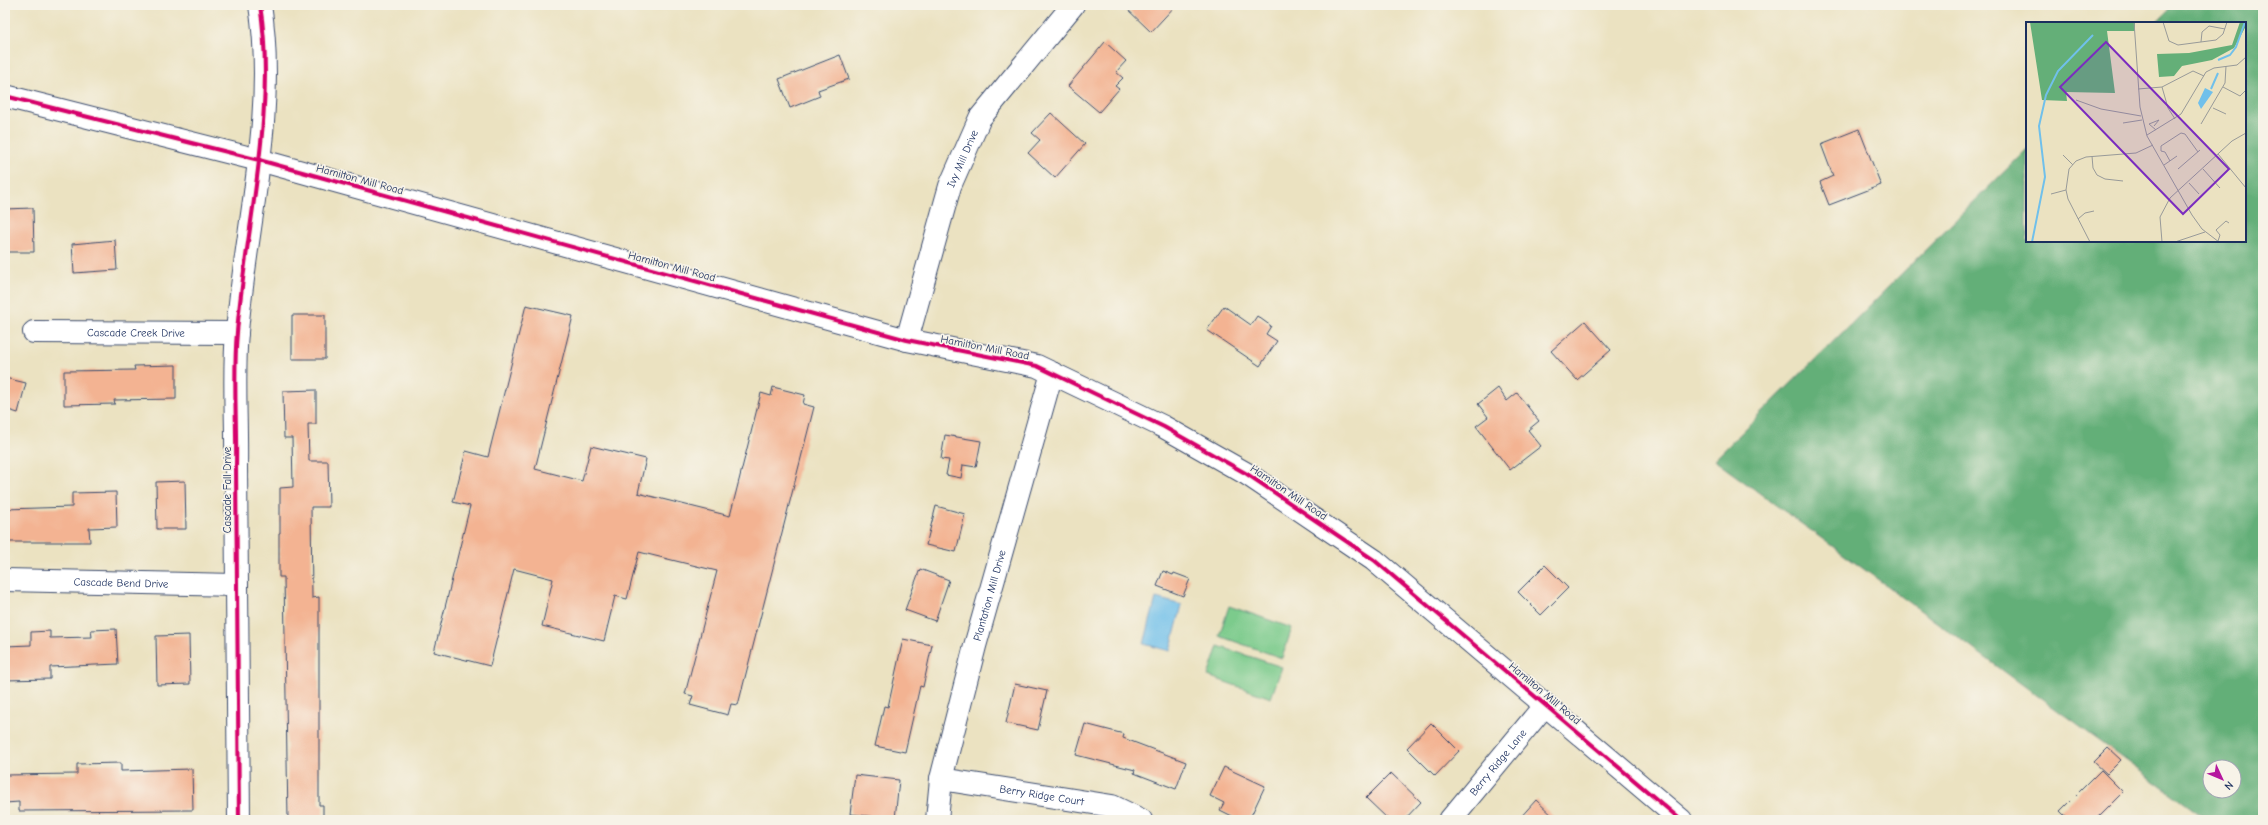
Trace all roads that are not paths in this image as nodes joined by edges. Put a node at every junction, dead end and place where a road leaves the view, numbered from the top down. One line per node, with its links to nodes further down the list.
1 (260, 5): 4 (street)
2 (1073, 5): 7 (street, Ivy Mill Drive)
3 (5, 96): 4 (street, Hamilton Mill Road)
4 (259, 160): 6 (street, Cascade Fall Drive); 7 (street, Hamilton Mill Road)
5 (34, 332): 6 (street, Cascade Creek Drive)
6 (237, 333): 10 (street, Cascade Fall Drive)
7 (907, 340): 8 (street, Hamilton Mill Road)
8 (1052, 373): 11 (street, Hamilton Mill Road); 12 (street, Plantation Mill Drive)
9 (5, 580): 10 (street, Cascade Bend Drive)
10 (236, 585): 13 (street, Cascade Fall Drive)
11 (1545, 705): 16 (street, Berry Ridge Lane); 17 (street, Hamilton Mill Road)
12 (941, 779): 14 (street, Plantation Mill Drive); 15 (street, Berry Ridge Court)
13 (240, 820)
14 (937, 820)
15 (1141, 820)
16 (1450, 820)
17 (1681, 820)

